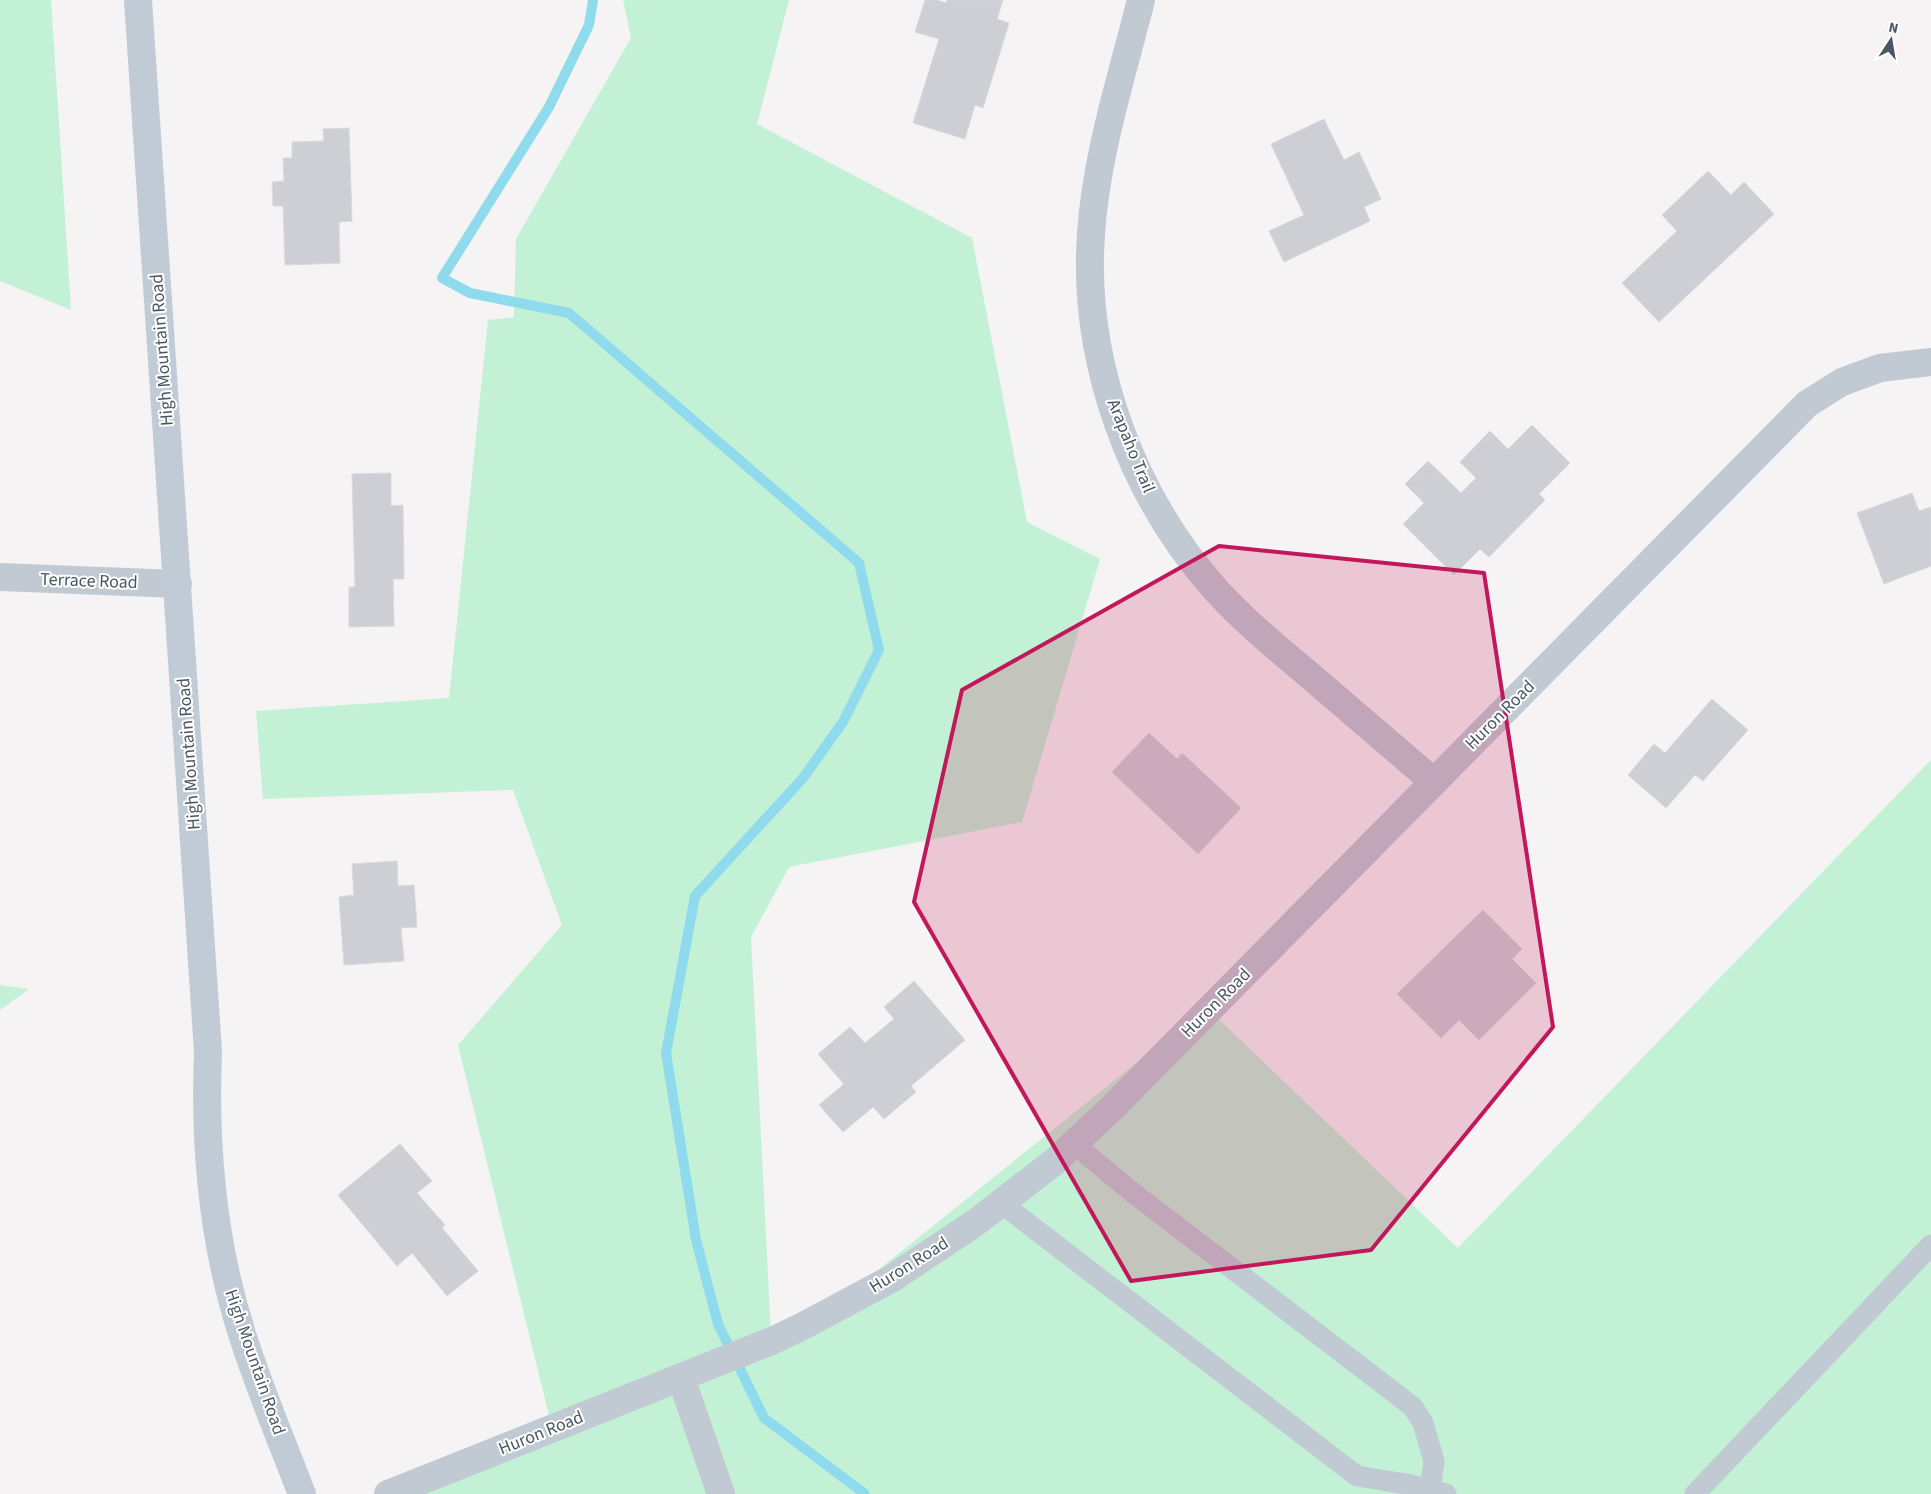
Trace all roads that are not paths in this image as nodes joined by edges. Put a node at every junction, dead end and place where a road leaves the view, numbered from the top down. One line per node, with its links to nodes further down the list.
1 (138, 0): 5 (main road, High Mountain Road)
2 (1141, 0): 6 (street, Arapaho Trail)
3 (1931, 362): 6 (street, Huron Road)
4 (0, 577): 5 (street, Terrace Road)
5 (178, 584): 12 (main road, High Mountain Road)
6 (1434, 782): 7 (street, Huron Road)
7 (1074, 1144): 8 (street, Huron Road); 11 (lane)
8 (1001, 1203): 10 (street, Huron Road); 11 (lane)
9 (1931, 1245): 15 (lane)
10 (681, 1378): 13 (street, Huron Road); 14 (street)
11 (1438, 1492)
12 (302, 1494)
13 (388, 1494)
14 (721, 1494)
15 (1695, 1494)

